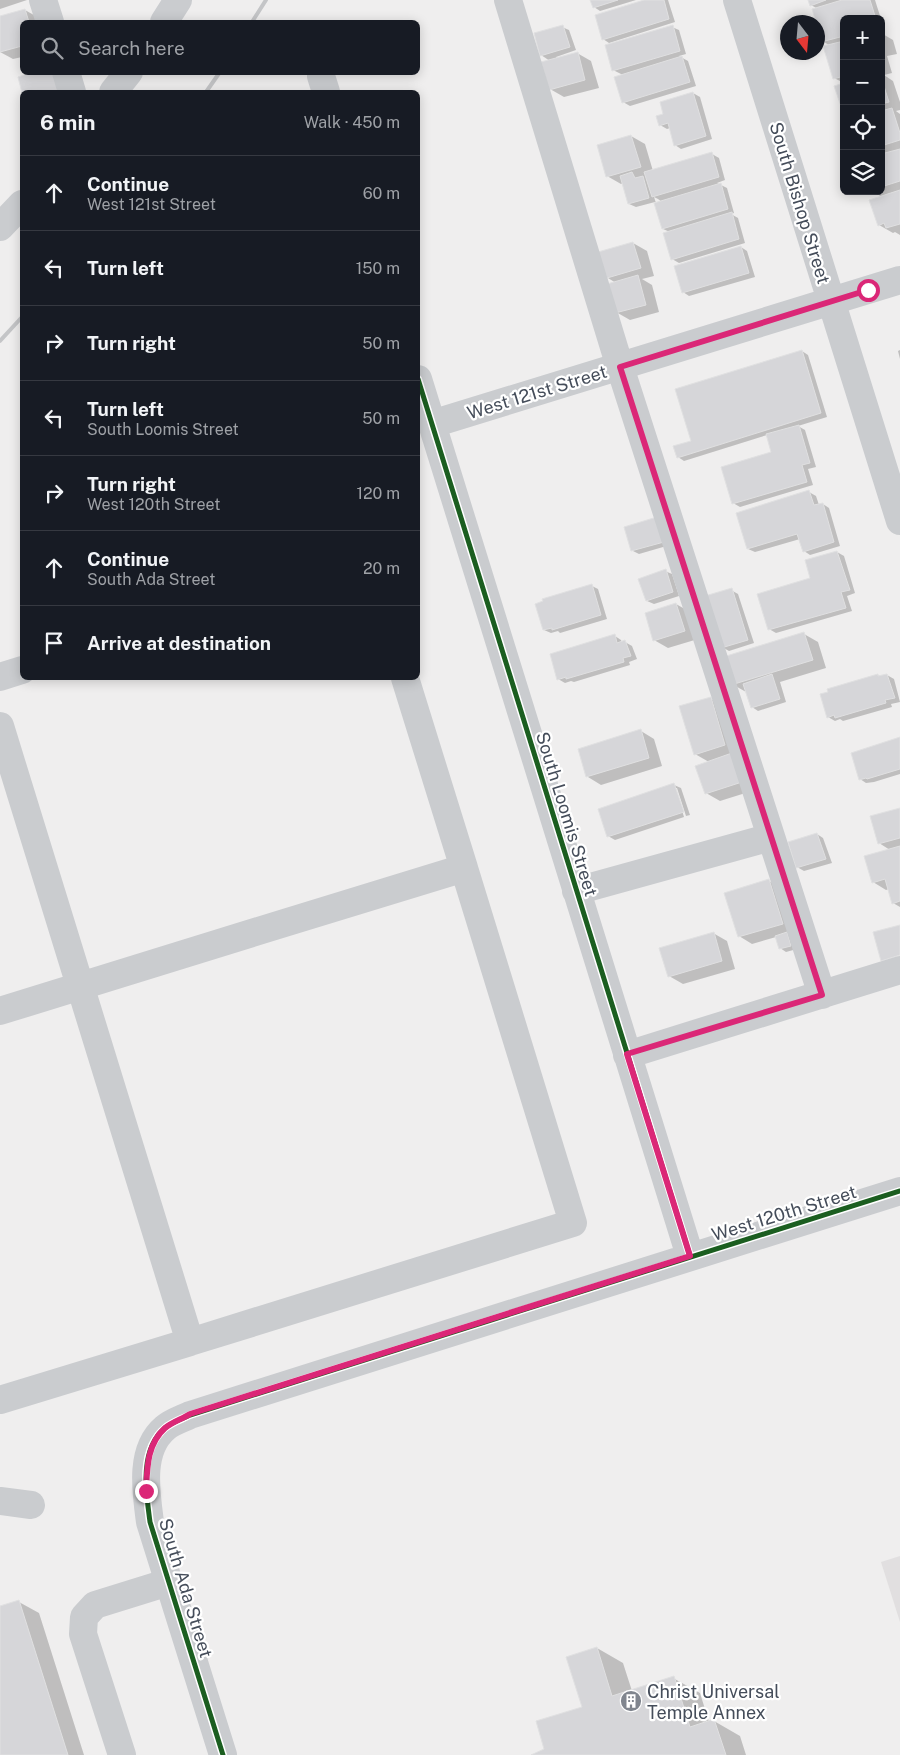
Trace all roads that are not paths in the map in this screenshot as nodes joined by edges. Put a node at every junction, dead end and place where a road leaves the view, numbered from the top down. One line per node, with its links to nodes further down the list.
1 (43, 0): 5 (street)
2 (178, 0): 6 (street)
3 (508, 0): 15 (street)
4 (737, 0): 14 (street, South Bishop Street)
5 (49, 20)
6 (165, 20)
7 (67, 75): 9 (street)
8 (127, 75): 10 (street)
9 (71, 90)
10 (115, 90)
11 (20, 206): 12 (street)
12 (0, 227)
13 (900, 280): 14 (street, West 121st Street)
14 (831, 302): 15 (street, West 121st Street); 18 (street, South Bishop Street)
15 (620, 367): 17 (street, West 121st Street); 23 (street)
16 (420, 385): 17 (street, South Loomis Street)
17 (432, 424): 25 (street, South Loomis Street)
18 (900, 521)
19 (20, 671): 20 (street)
20 (0, 677)
21 (406, 680): 24 (street)
22 (0, 726): 27 (street)
23 (771, 837): 25 (street); 28 (street)
24 (464, 868): 27 (street); 33 (street)
25 (576, 891): 30 (street, South Loomis Street)
26 (900, 970): 28 (street)
27 (80, 986): 29 (street); 33 (street)
28 (822, 995): 30 (street)
29 (0, 1011)
30 (627, 1054): 32 (street, South Loomis Street)
31 (900, 1191): 32 (street, West 120th Street)
32 (690, 1256): 35 (street, West 120th Street)
33 (190, 1342): 34 (street)
34 (0, 1400)
35 (190, 1414): 38 (street, South Ada Street)
36 (0, 1501): 37 (street)
37 (31, 1505)
38 (169, 1582): 39 (street); 40 (street, South Ada Street)
39 (122, 1755)
40 (223, 1755)

